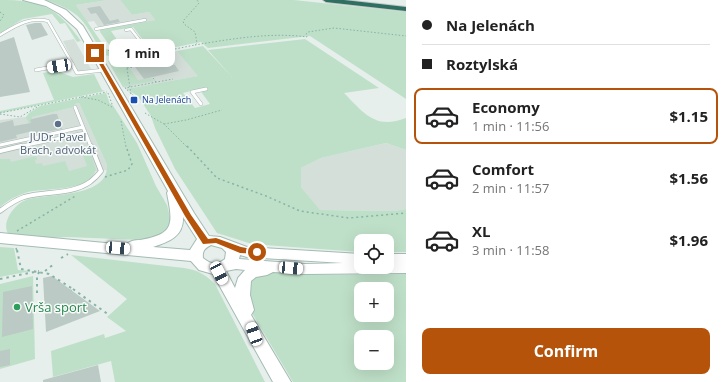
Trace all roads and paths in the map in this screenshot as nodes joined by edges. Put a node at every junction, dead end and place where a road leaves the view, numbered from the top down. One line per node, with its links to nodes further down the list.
1 (26, 0): 6 (main road)
2 (41, 0): 6 (main road)
3 (197, 0): 16 (path)
4 (326, 0): 8 (highway)
5 (361, 0): 7 (highway)
6 (49, 5): 28 (main road)
7 (406, 5)
8 (406, 9)
9 (0, 12): 11 (path)
10 (141, 17): 12 (lane)
11 (0, 20)
12 (96, 29)
13 (126, 30): 17 (lane)
14 (0, 35): 23 (lane)
15 (406, 36): 16 (path)
16 (195, 45): 18 (path)
17 (144, 46)
18 (175, 49)
19 (108, 50): 22 (path)
20 (173, 53): 21 (path)
21 (151, 57): 22 (path); 24 (path)
22 (126, 62): 26 (path)
23 (71, 64): 27 (lane); 28 (lane)
24 (153, 64)
25 (134, 67): 26 (path)
26 (128, 68): 32 (path)
27 (36, 70)
28 (105, 70): 52 (main road)
29 (153, 78): 31 (path)
30 (173, 79): 31 (path)
31 (156, 82): 32 (path)
32 (131, 87): 35 (path); 35 (path)
33 (206, 89): 40 (lane)
34 (107, 92): 37 (path)
35 (131, 94): 38 (path)
36 (109, 96): 39 (path)
37 (79, 97): 41 (path); 43 (path)
38 (136, 98)
39 (112, 104)
40 (201, 104)
41 (38, 105): 45 (path); 45 (path)
42 (75, 108): 48 (lane)
43 (114, 108)
44 (222, 110): 47 (path)
45 (0, 113)
46 (145, 113): 47 (path)
47 (164, 124): 54 (path)
48 (83, 127): 49 (lane); 50 (lane)
49 (85, 133): 51 (lane); 53 (lane)
50 (0, 145)
51 (0, 151)
52 (173, 188): 56 (main road); 59 (main road)
53 (0, 211)
54 (406, 213)
55 (0, 238): 59 (main road)
56 (206, 242): 57 (main road); 60 (main road)
57 (227, 244): 61 (main road); 65 (main road)
58 (16, 247): 67 (path)
59 (118, 248): 60 (main road)
60 (196, 256): 65 (main road)
61 (354, 259)
62 (394, 259): 63 (main road)
63 (406, 259)
64 (54, 264): 69 (path)
65 (223, 267): 68 (main road); 73 (main road)
66 (406, 268): 68 (main road)
67 (41, 270): 69 (path); 70 (path); 71 (path)
68 (305, 270): 73 (main road)
69 (45, 271): 72 (path)
70 (0, 279)
71 (37, 293)
72 (109, 316)
73 (254, 334): 74 (main road)
74 (282, 382)

